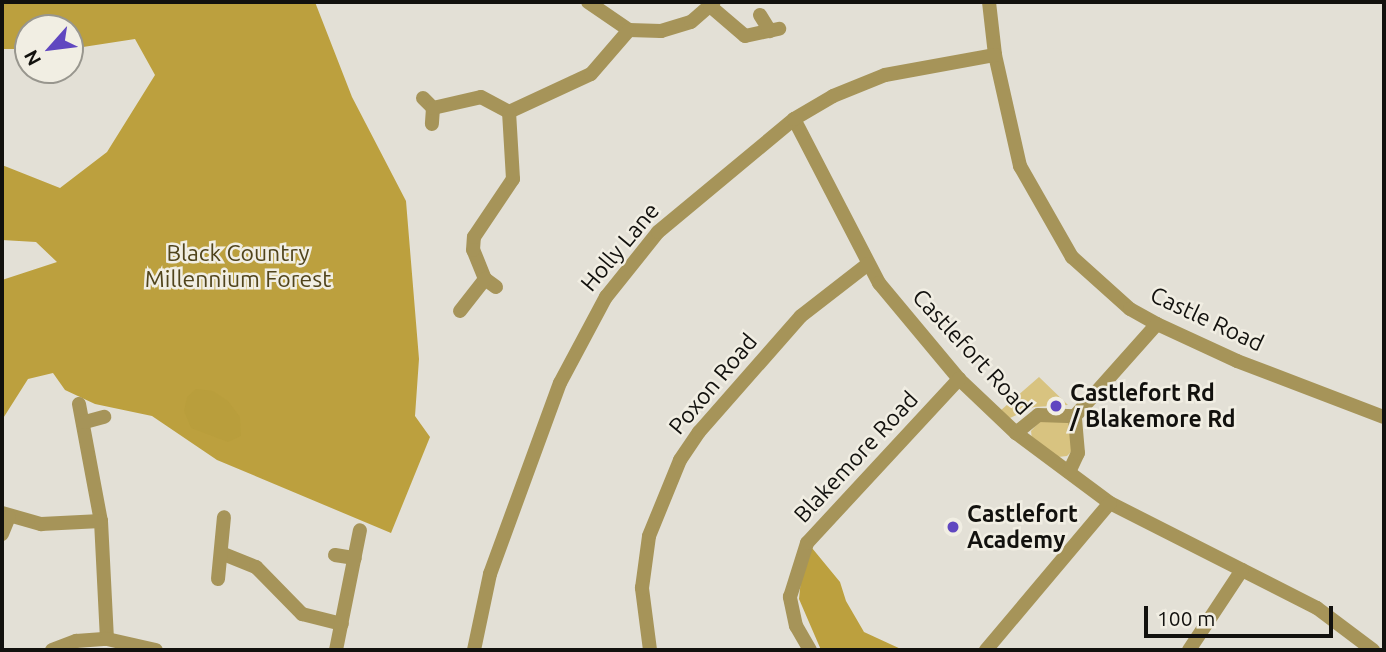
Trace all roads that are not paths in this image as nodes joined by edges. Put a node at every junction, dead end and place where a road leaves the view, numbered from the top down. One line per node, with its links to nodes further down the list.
1 (588, 2): 5 (street)
2 (989, 2): 6 (street, Castle Road)
3 (712, 4): 4 (street); 5 (street)
4 (760, 15)
5 (629, 30): 7 (street)
6 (995, 55): 8 (street, Holly Lane); 12 (street, Castle Road)
7 (509, 112): 9 (street); 11 (street)
8 (794, 119): 10 (street, Castlefort Road); 37 (street, Holly Lane)
9 (432, 124)
10 (868, 264): 13 (street, Castlefort Road); 38 (street, Poxon Road)
11 (460, 311)
12 (1157, 324): 15 (street); 17 (street, Castle Road)
13 (959, 379): 19 (street, Castlefort Road); 39 (street, Blakemore Road)
14 (79, 404): 18 (street)
15 (1074, 416): 19 (street); 20 (street)
16 (104, 417): 18 (street)
17 (1384, 417)
18 (85, 422): 24 (street)
19 (1016, 433): 20 (street, Castlefort Road)
20 (1069, 472): 21 (street, Castlefort Road)
21 (1110, 503): 30 (street, Castlefort Road); 40 (street)
22 (5, 515): 24 (street); 26 (street)
23 (224, 517): 27 (street)
24 (102, 522): 33 (street)
25 (360, 530): 29 (street)
26 (2, 534)
27 (221, 553): 31 (street); 32 (street)
28 (335, 555): 29 (street)
29 (355, 558): 32 (street)
30 (1242, 570): 41 (street); 42 (street, Castlefort Road)
31 (218, 579)
32 (342, 624): 36 (street)
33 (107, 639): 34 (street); 35 (street)
34 (52, 650)
35 (156, 650)
36 (336, 650)
37 (474, 650)
38 (650, 650)
39 (810, 650)
40 (986, 650)
41 (1189, 650)
42 (1373, 650)

